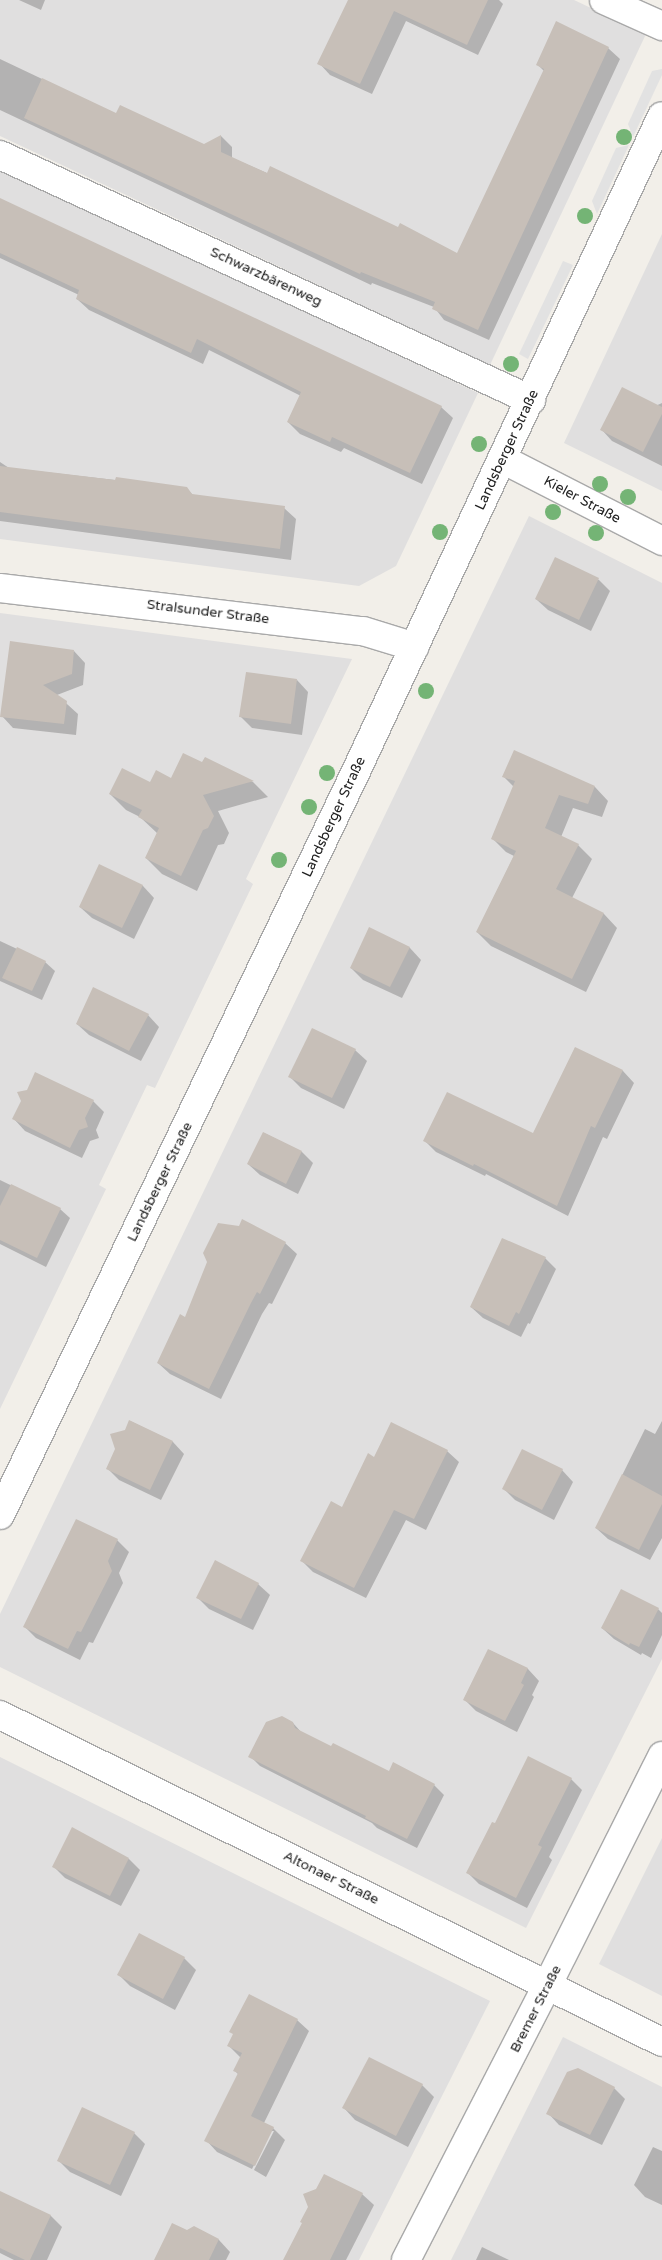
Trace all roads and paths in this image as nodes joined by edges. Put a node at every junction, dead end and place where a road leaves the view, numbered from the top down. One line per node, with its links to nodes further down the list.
1 (604, 0): 2 (street)
2 (662, 26)
3 (662, 116): 5 (street, Landsberger Straße)
4 (0, 155): 5 (street, Schwarzbärenweg)
5 (531, 400): 6 (street, Landsberger Straße)
6 (502, 459): 7 (street, Kieler Straße); 9 (street, Landsberger Straße)
7 (662, 541)
8 (0, 588): 9 (street, Stralsunder Straße)
9 (415, 647): 10 (street, Landsberger Straße)
10 (0, 1515)
11 (0, 1715): 13 (street, Altonaer Straße)
12 (662, 1756): 13 (street, Bremer Straße)
13 (548, 1984): 14 (street, Altonaer Straße); 15 (street, Bremer Straße)
14 (662, 2042)
15 (406, 2260)

